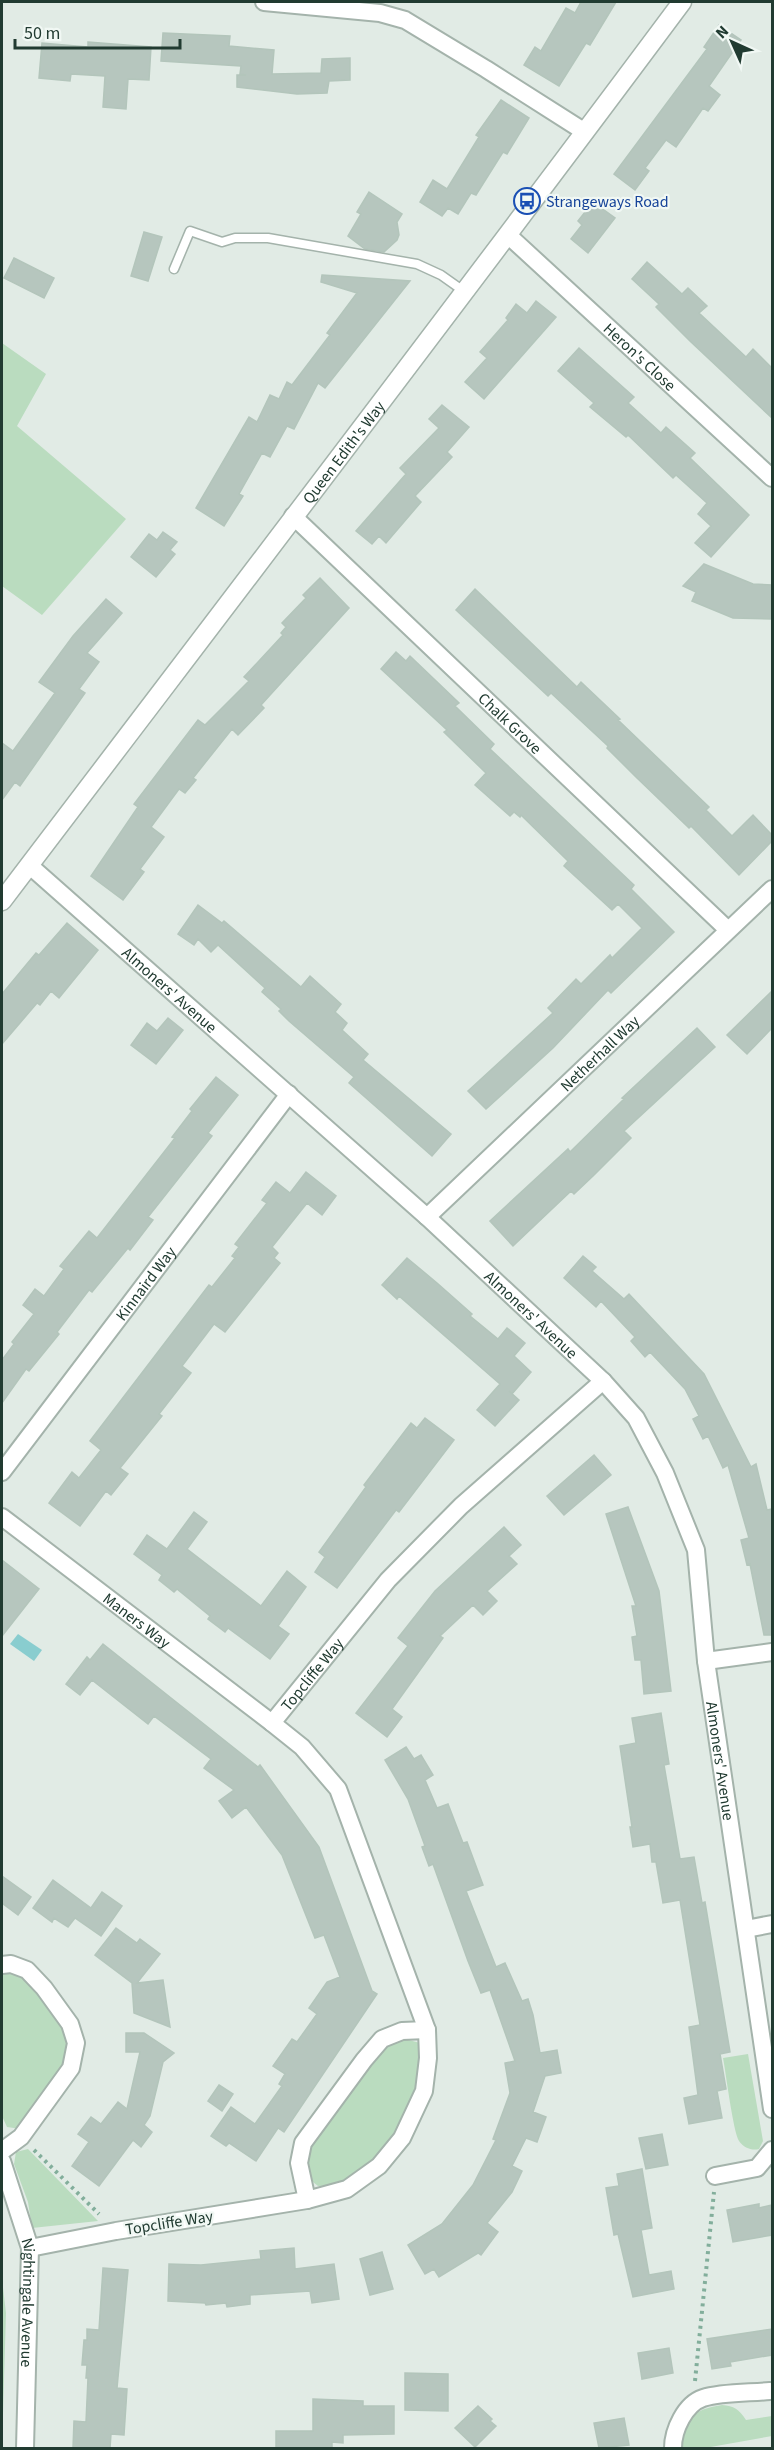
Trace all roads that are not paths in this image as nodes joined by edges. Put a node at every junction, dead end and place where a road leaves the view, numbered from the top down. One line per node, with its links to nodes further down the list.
1 (264, 2): 3 (street)
2 (682, 2): 4 (street, Queen Edith's Way)
3 (375, 7): 4 (street)
4 (585, 132): 5 (street, Queen Edith's Way)
5 (509, 236): 7 (street, Queen Edith's Way); 8 (street, Heron's Close)
6 (174, 269): 7 (lane)
7 (465, 292): 9 (street, Queen Edith's Way)
8 (772, 478)
9 (293, 516): 10 (street, Queen Edith's Way); 13 (street, Chalk Grove)
10 (29, 865): 12 (street, Queen Edith's Way); 14 (street, Almoners' Avenue)
11 (772, 889): 13 (street, Netherhall Way)
12 (2, 901)
13 (728, 930): 15 (street, Netherhall Way)
14 (290, 1094): 15 (street, Almoners' Avenue); 17 (street, Kinnaird Way)
15 (427, 1216): 16 (street, Almoners' Avenue)
16 (603, 1381): 20 (street, Almoners' Avenue); 21 (street, Topcliffe Way)
17 (2, 1472)
18 (2, 1516): 21 (street, Maners Way)
19 (772, 1652): 20 (street)
20 (706, 1662): 23 (street, Almoners' Avenue)
21 (272, 1723): 25 (street, Topcliffe Way)
22 (772, 1924): 23 (street)
23 (746, 1929): 26 (street, Almoners' Avenue)
24 (2, 1965): 28 (street)
25 (427, 2030): 31 (street, Topcliffe Way); 31 (street)
26 (772, 2109)
27 (772, 2150): 30 (street)
28 (2, 2151)
29 (2, 2161): 32 (street, Nightingale Avenue)
30 (716, 2176)
31 (308, 2200): 32 (street, Topcliffe Way)
32 (30, 2248): 34 (street, Nightingale Avenue)
33 (770, 2391): 35 (street)
34 (25, 2448)
35 (673, 2448)

